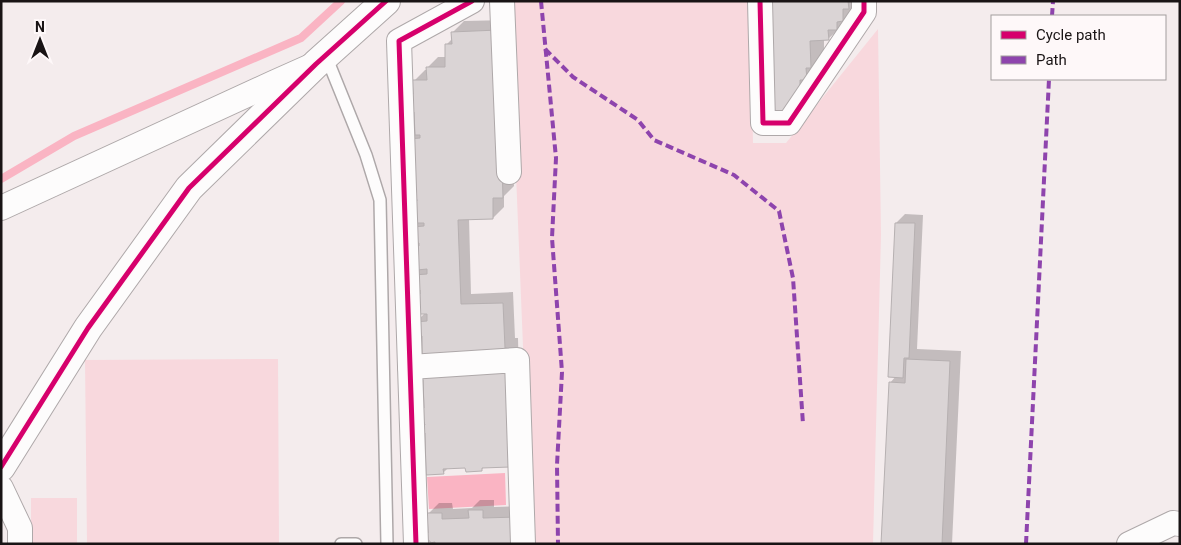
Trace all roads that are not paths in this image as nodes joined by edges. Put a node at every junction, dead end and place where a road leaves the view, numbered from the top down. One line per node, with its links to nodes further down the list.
1 (386, 1): 6 (street)
2 (502, 1): 7 (street)
3 (760, 1): 4 (street)
4 (864, 1)
5 (463, 3): 9 (street)
6 (321, 60): 8 (street); 10 (street); 16 (lane)
7 (509, 172)
8 (1, 208)
9 (410, 367): 17 (street); 18 (street)
10 (1, 467)
11 (1, 488): 13 (street)
12 (1180, 524): 19 (street)
13 (20, 544)
14 (341, 544): 15 (lane)
15 (356, 544)
16 (387, 544)
17 (416, 544)
18 (523, 544)
19 (1129, 544)

